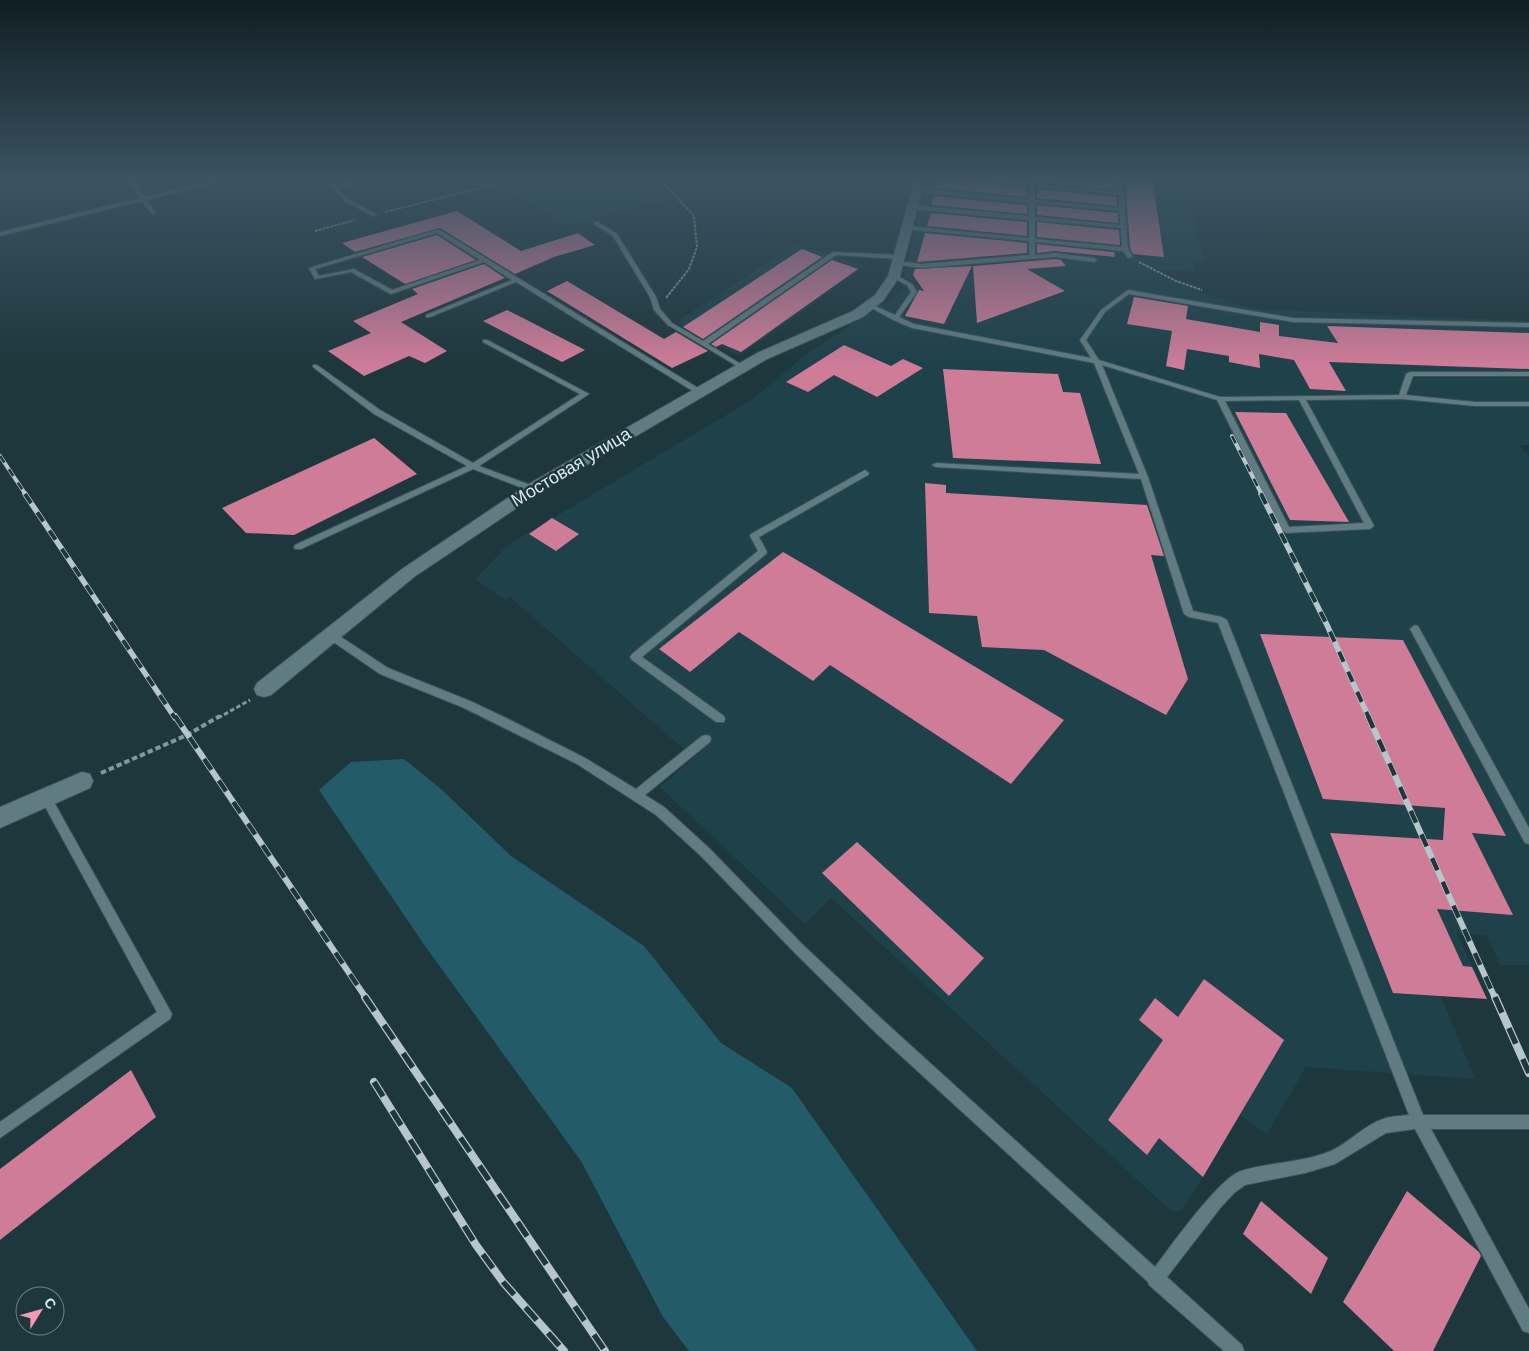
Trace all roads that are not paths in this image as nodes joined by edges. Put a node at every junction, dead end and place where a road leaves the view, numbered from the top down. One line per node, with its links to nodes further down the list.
1 (404, 241): 10 (lane)
2 (454, 241): 10 (lane)
3 (618, 241): 19 (lane)
4 (903, 241): 12 (street)
5 (1032, 241): 7 (lane); 8 (lane)
6 (1125, 241): 7 (lane)
7 (1125, 249): 9 (lane)
8 (1032, 257): 11 (lane); 12 (lane)
9 (1130, 257)
10 (485, 260): 13 (lane)
11 (1094, 260)
12 (897, 265): 14 (street, Мостовая улица); 16 (lane); 19 (lane)
13 (516, 280): 15 (lane); 24 (lane)
14 (871, 306): 16 (lane); 22 (street, Мостовая улица)
15 (428, 316)
16 (896, 320): 20 (lane)
17 (1529, 324): 20 (lane)
18 (485, 341): 30 (lane)
19 (704, 343): 22 (lane)
20 (1097, 361): 27 (lane); 32 (lane)
21 (315, 366): 30 (lane)
22 (742, 367): 24 (street, Мостовая улица)
23 (1529, 374): 25 (lane)
24 (699, 391): 33 (street, Мостовая улица)
25 (1402, 396): 26 (lane); 28 (lane)
26 (1301, 398): 27 (lane); 27 (lane)
27 (1220, 399)
28 (1529, 404)
29 (936, 465): 32 (lane)
30 (473, 466): 33 (lane); 34 (lane)
31 (865, 473): 38 (lane)
32 (1144, 477): 45 (lane)
33 (533, 489): 36 (street, Мостовая улица)
34 (298, 547)
35 (1415, 629): 44 (lane)
36 (332, 636): 37 (street, Мостовая улица); 41 (lane)
37 (264, 689)
38 (720, 719)
39 (706, 739): 41 (lane)
40 (82, 781): 42 (street)
41 (636, 795): 48 (lane)
42 (46, 798): 43 (street); 47 (lane)
43 (0, 818)
44 (1529, 839)
45 (1419, 1122): 46 (lane); 48 (lane); 49 (lane)
46 (1529, 1122)
47 (0, 1131)
48 (1155, 1279): 50 (lane)
49 (1529, 1325)
50 (1236, 1351)

